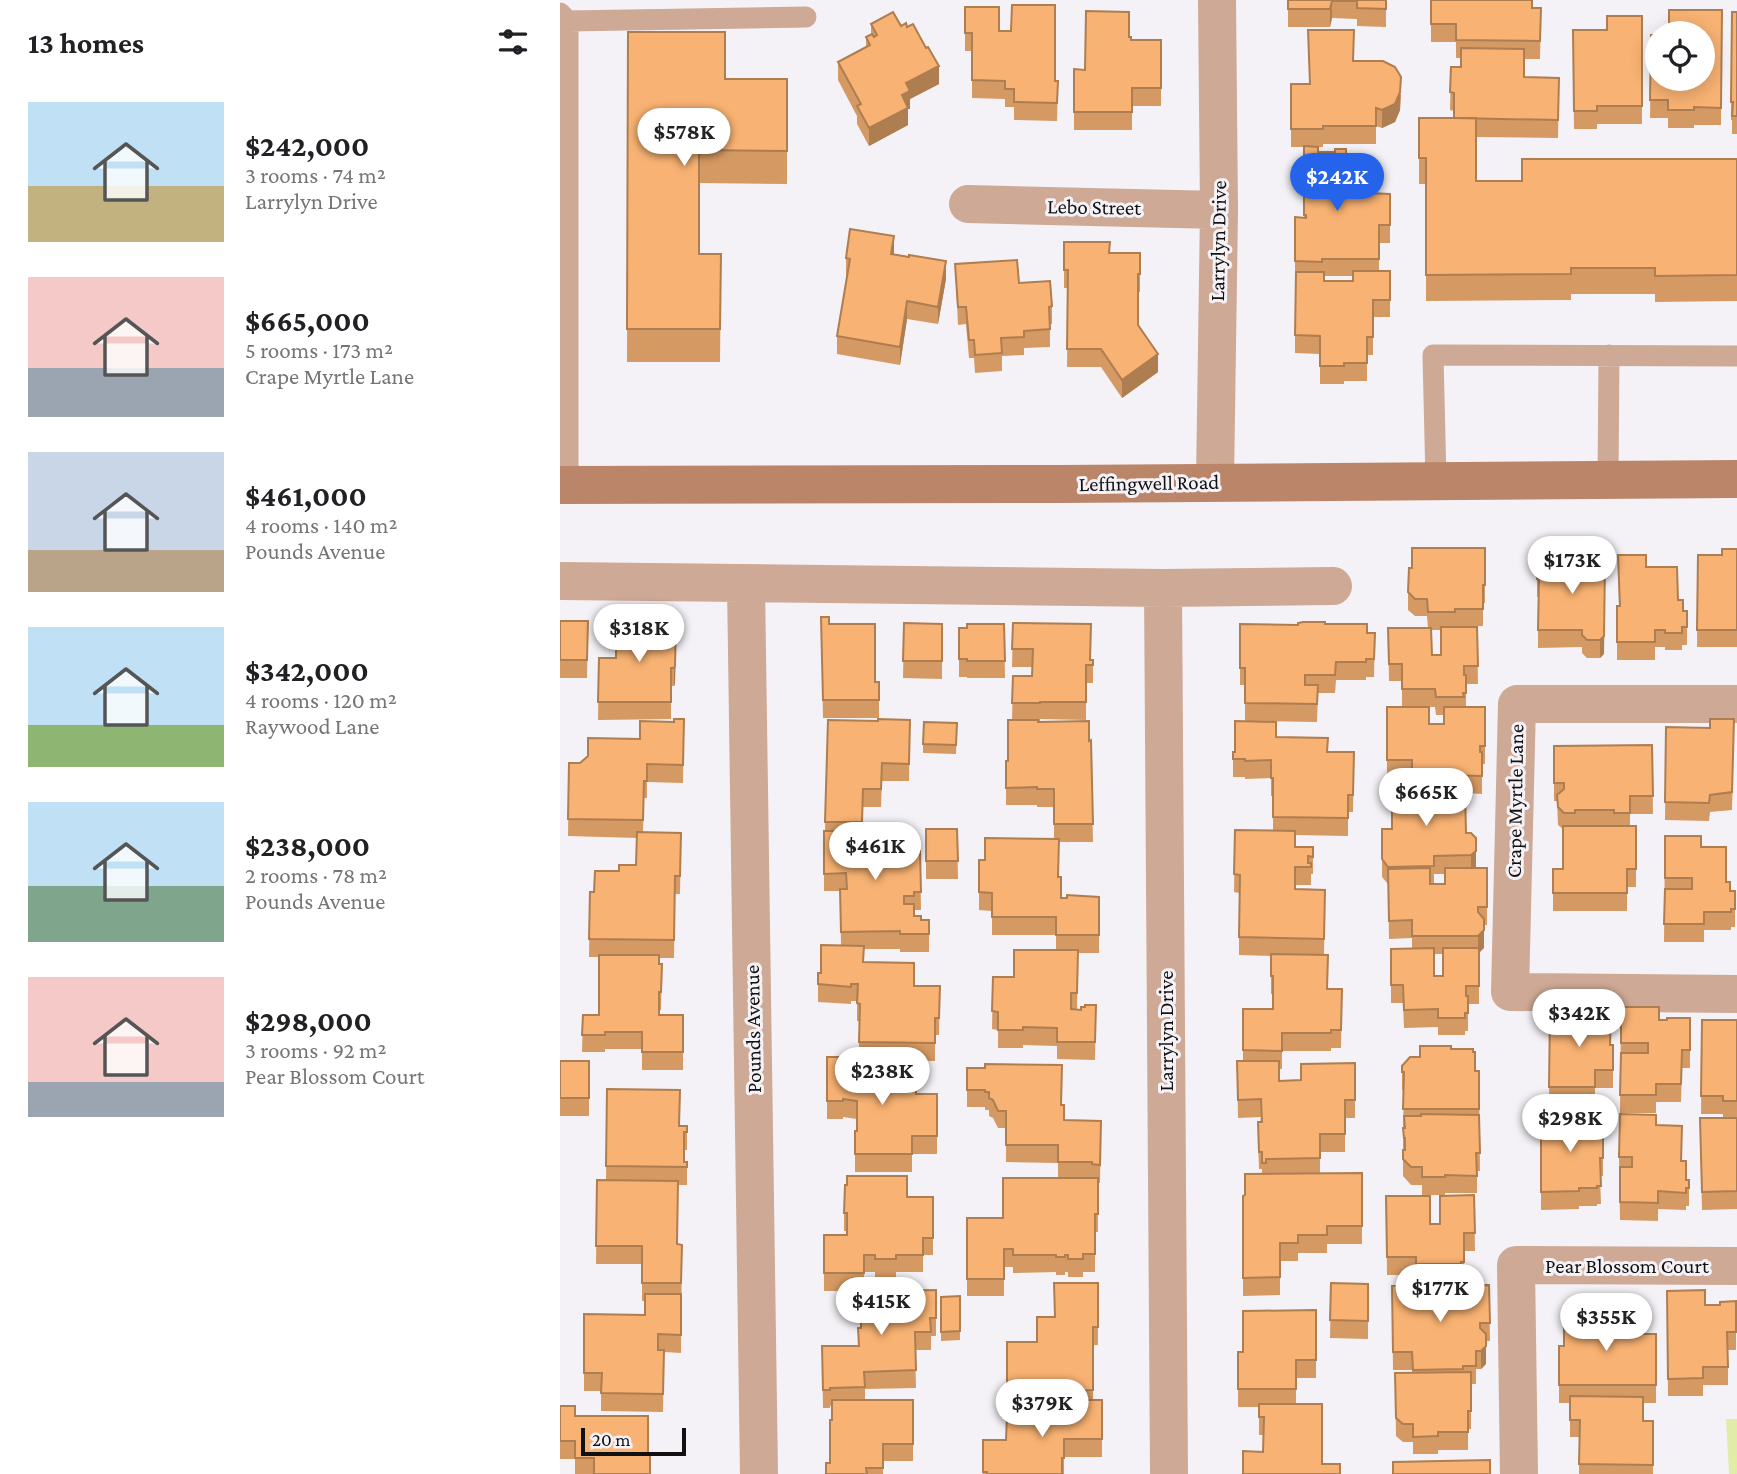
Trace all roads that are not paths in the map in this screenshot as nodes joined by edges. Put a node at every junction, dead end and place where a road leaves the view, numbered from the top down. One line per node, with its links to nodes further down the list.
1 (1217, 0): 5 (street, Larrylyn Drive)
2 (564, 17): 3 (lane); 12 (lane)
3 (806, 17)
4 (968, 204): 5 (street, Lebo Street)
5 (1219, 210): 11 (street, Larrylyn Drive)
6 (1609, 355): 7 (lane); 9 (lane); 10 (lane)
7 (1737, 356)
8 (1737, 479): 9 (main road, Leffingwell Road)
9 (1608, 480): 10 (main road, Leffingwell Road)
10 (1436, 481): 11 (main road, Leffingwell Road)
11 (1215, 482): 12 (main road, Leffingwell Road)
12 (564, 485)
13 (560, 582): 14 (street)
14 (747, 584): 16 (street); 20 (street, Pounds Avenue)
15 (1333, 586): 16 (street)
16 (1163, 588): 21 (street, Larrylyn Drive)
17 (1737, 704): 18 (street, Crape Myrtle Lane)
18 (1737, 994)
19 (1737, 1266): 22 (street, Pear Blossom Court)
20 (759, 1474)
21 (1169, 1474)
22 (1519, 1474)

